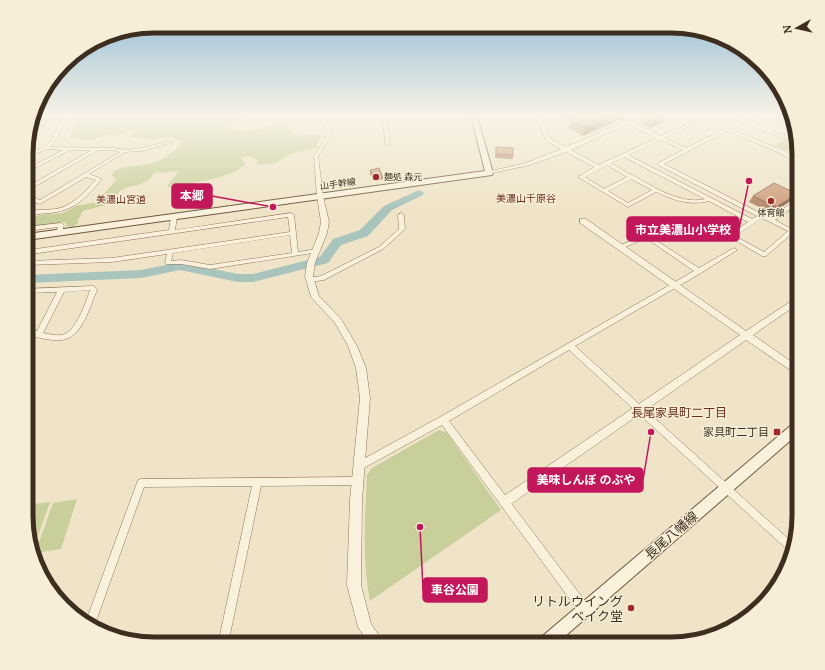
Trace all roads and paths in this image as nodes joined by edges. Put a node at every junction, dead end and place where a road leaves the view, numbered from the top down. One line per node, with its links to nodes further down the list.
1 (149, 147): 15 (street)
2 (321, 147): 28 (street)
3 (482, 147): 22 (main road)
4 (562, 147): 13 (street)
5 (573, 147): 13 (street, 山手幹線)
6 (642, 147): 17 (street)
7 (681, 147): 14 (street)
8 (691, 147): 14 (street)
9 (771, 147): 18 (street)
10 (46, 148): 11 (street); 16 (street)
11 (68, 149): 12 (street); 21 (street)
12 (98, 149): 15 (street); 25 (street)
13 (567, 150): 20 (street); 22 (street, 山手幹線)
14 (686, 150): 34 (street)
15 (123, 152): 23 (street)
16 (33, 153)
17 (625, 155): 19 (street); 30 (street)
18 (792, 158)
19 (609, 164): 20 (street); 24 (street)
20 (598, 167): 27 (street)
21 (33, 168)
22 (489, 173): 28 (main road, 山手幹線)
23 (86, 175): 29 (street); 32 (street)
24 (632, 176): 26 (street); 27 (street)
25 (33, 186)
26 (656, 190): 27 (street); 30 (street)
27 (604, 191)
28 (320, 196): 35 (main road, 山手幹線); 48 (street)
29 (33, 199)
30 (710, 199): 38 (street)
31 (792, 205): 36 (street)
32 (33, 213)
33 (401, 215): 51 (street)
34 (762, 215): 36 (street); 38 (street)
35 (174, 217): 40 (street); 41 (main road, 山手幹線)
36 (771, 220): 38 (street)
37 (583, 221): 44 (street)
38 (752, 222)
39 (33, 228): 41 (street)
40 (172, 231): 42 (street); 46 (street)
41 (59, 232): 43 (main road, 山手幹線)
42 (293, 233): 47 (street); 49 (street)
43 (33, 236)
44 (621, 247): 52 (street); 53 (street)
45 (734, 250): 52 (street)
46 (33, 251)
47 (170, 251): 49 (street); 50 (street)
48 (317, 251): 49 (street); 51 (street)
49 (295, 253)
50 (33, 263)
51 (310, 271): 65 (street)
52 (699, 271): 53 (street)
53 (675, 284): 59 (street); 60 (street)
54 (62, 289): 55 (street); 58 (street); 58 (street)
55 (33, 291)
56 (792, 304): 59 (street)
57 (33, 333): 58 (street)
58 (39, 334)
59 (746, 335): 61 (street); 62 (street)
60 (570, 346): 62 (street); 63 (street)
61 (792, 367)
62 (640, 409): 68 (street); 69 (street)
63 (443, 420): 65 (street); 69 (street)
64 (792, 432): 68 (main road, 長尾八幡線)
65 (359, 466): 66 (street)
66 (358, 481): 67 (street); 74 (street)
67 (257, 482): 72 (street); 73 (street)
68 (726, 488): 70 (street); 71 (main road, 長尾八幡線)
69 (505, 502): 71 (street)
70 (788, 546)
71 (584, 609): 75 (main road, 長尾八幡線)
72 (92, 620)
73 (224, 637)
74 (372, 637)
75 (552, 637)

